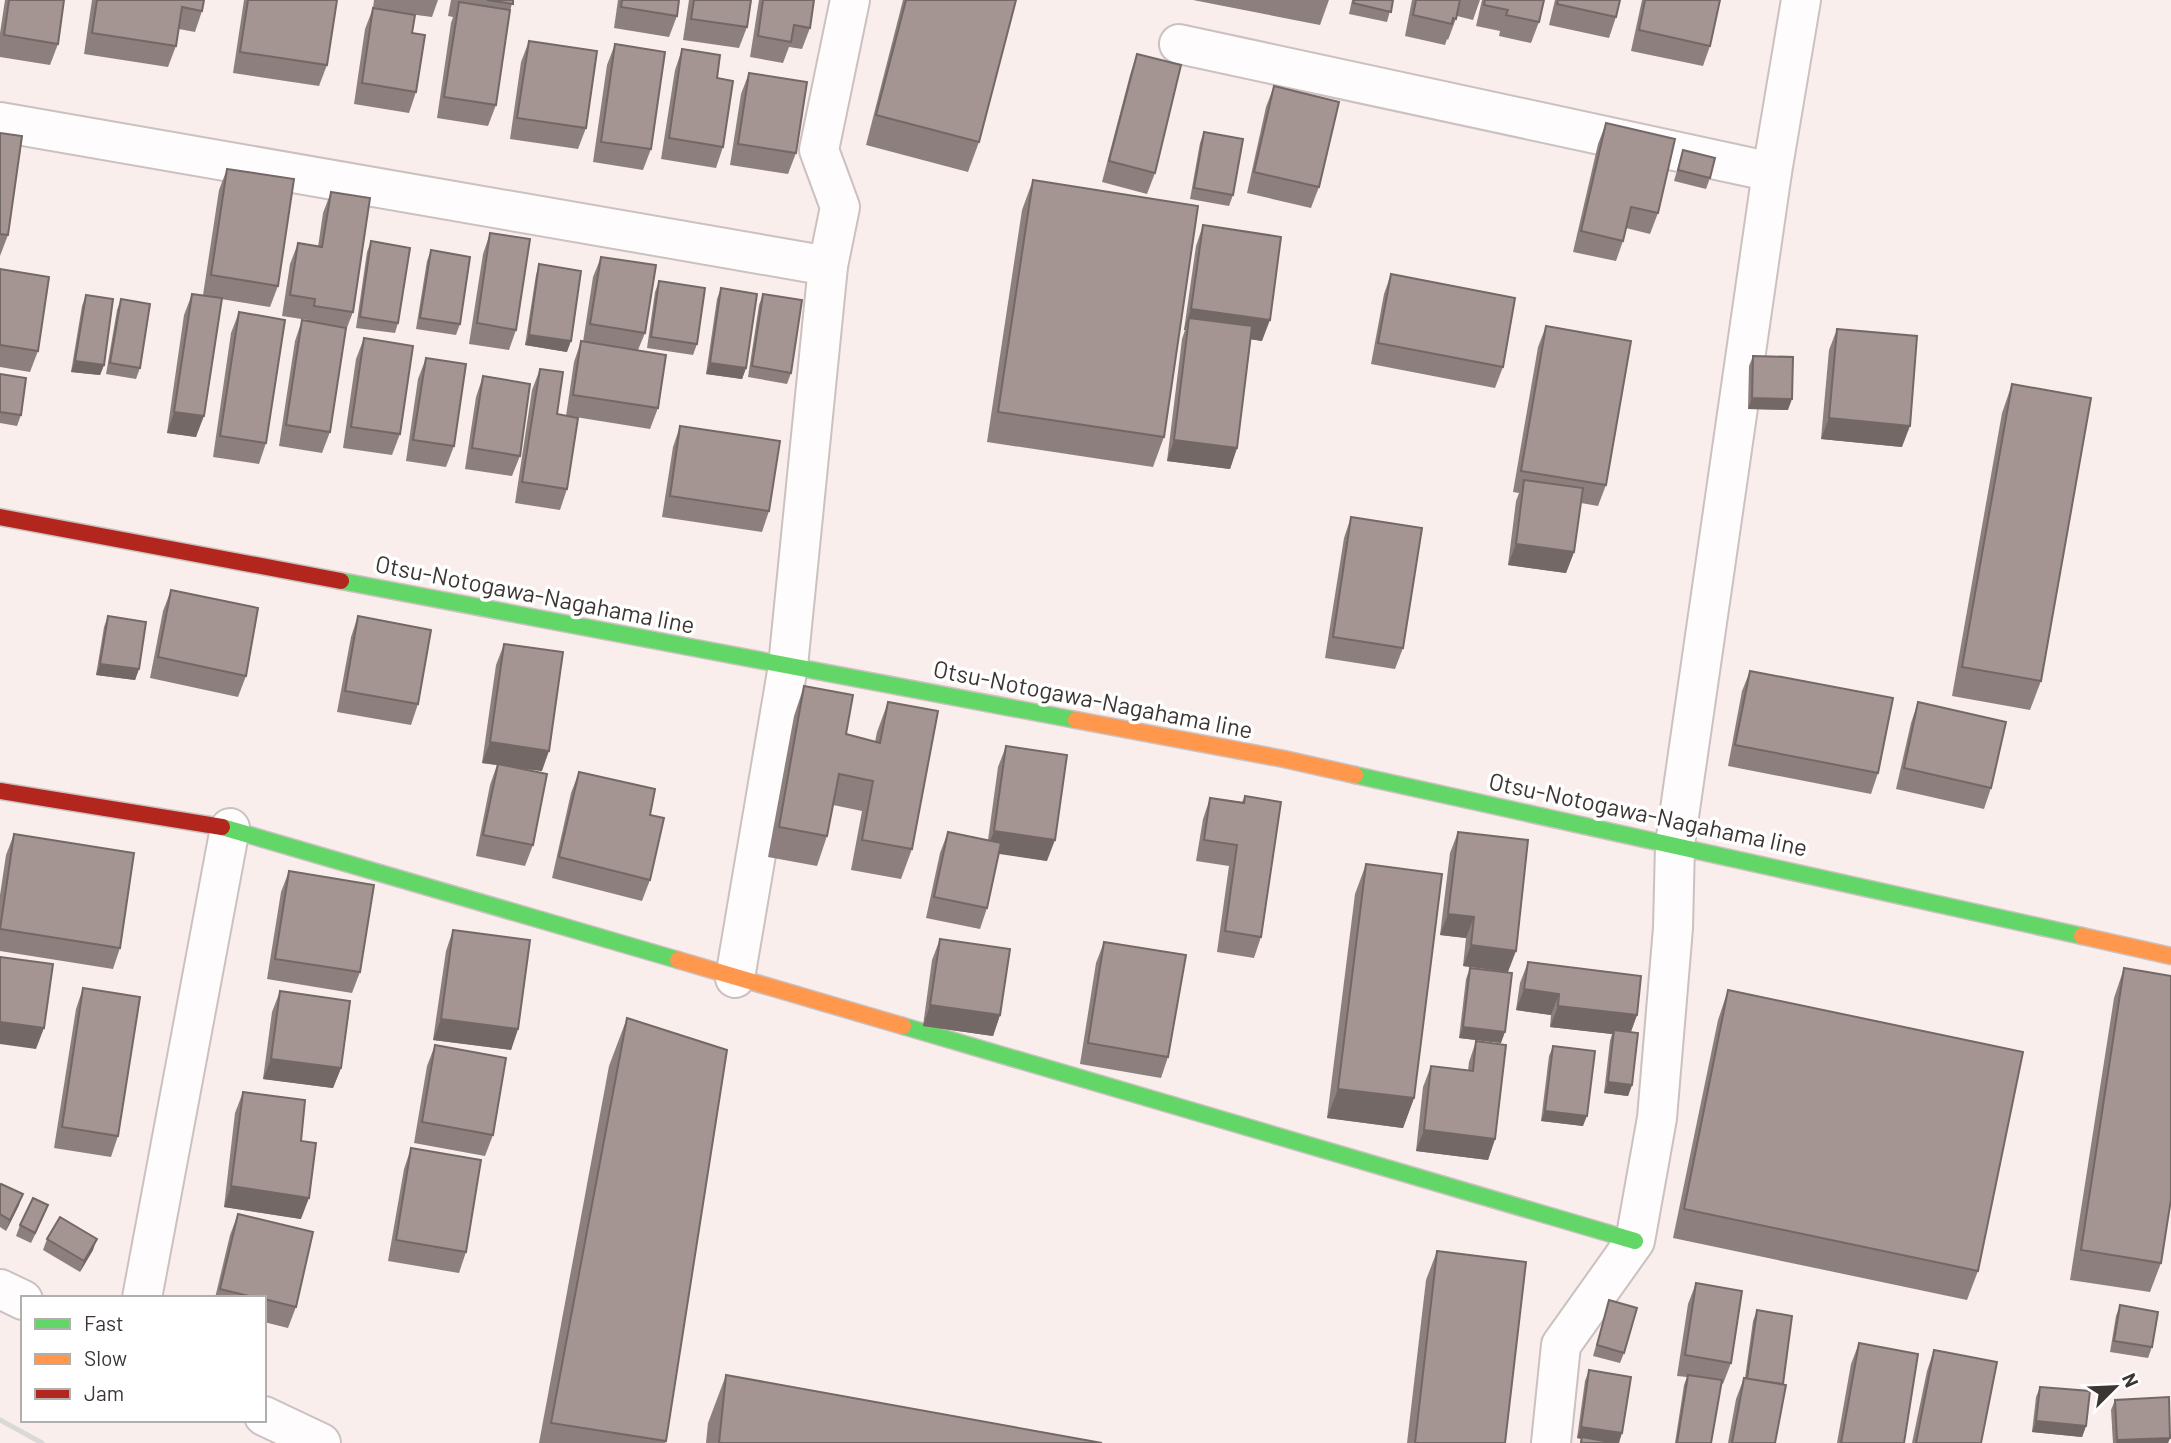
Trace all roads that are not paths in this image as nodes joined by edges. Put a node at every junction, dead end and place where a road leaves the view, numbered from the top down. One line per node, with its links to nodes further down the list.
1 (850, 0): 6 (street)
2 (1801, 0): 5 (street)
3 (1180, 44): 5 (street)
4 (0, 122): 6 (street)
5 (1772, 172): 11 (street)
6 (828, 265): 8 (street)
7 (0, 517): 8 (main road, Otsu-Notogawa-Nagahama line)
8 (788, 666): 11 (main road, Otsu-Notogawa-Nagahama line); 13 (street)
9 (0, 791): 10 (main road)
10 (230, 828): 13 (main road); 16 (street)
11 (1675, 844): 12 (main road, Otsu-Notogawa-Nagahama line); 14 (street)
12 (2171, 956)
13 (735, 978): 14 (main road)
14 (1635, 1241): 20 (street)
15 (0, 1289): 17 (street)
16 (142, 1296)
17 (21, 1299)
18 (266, 1417): 19 (street)
19 (321, 1443)
20 (1551, 1443)

